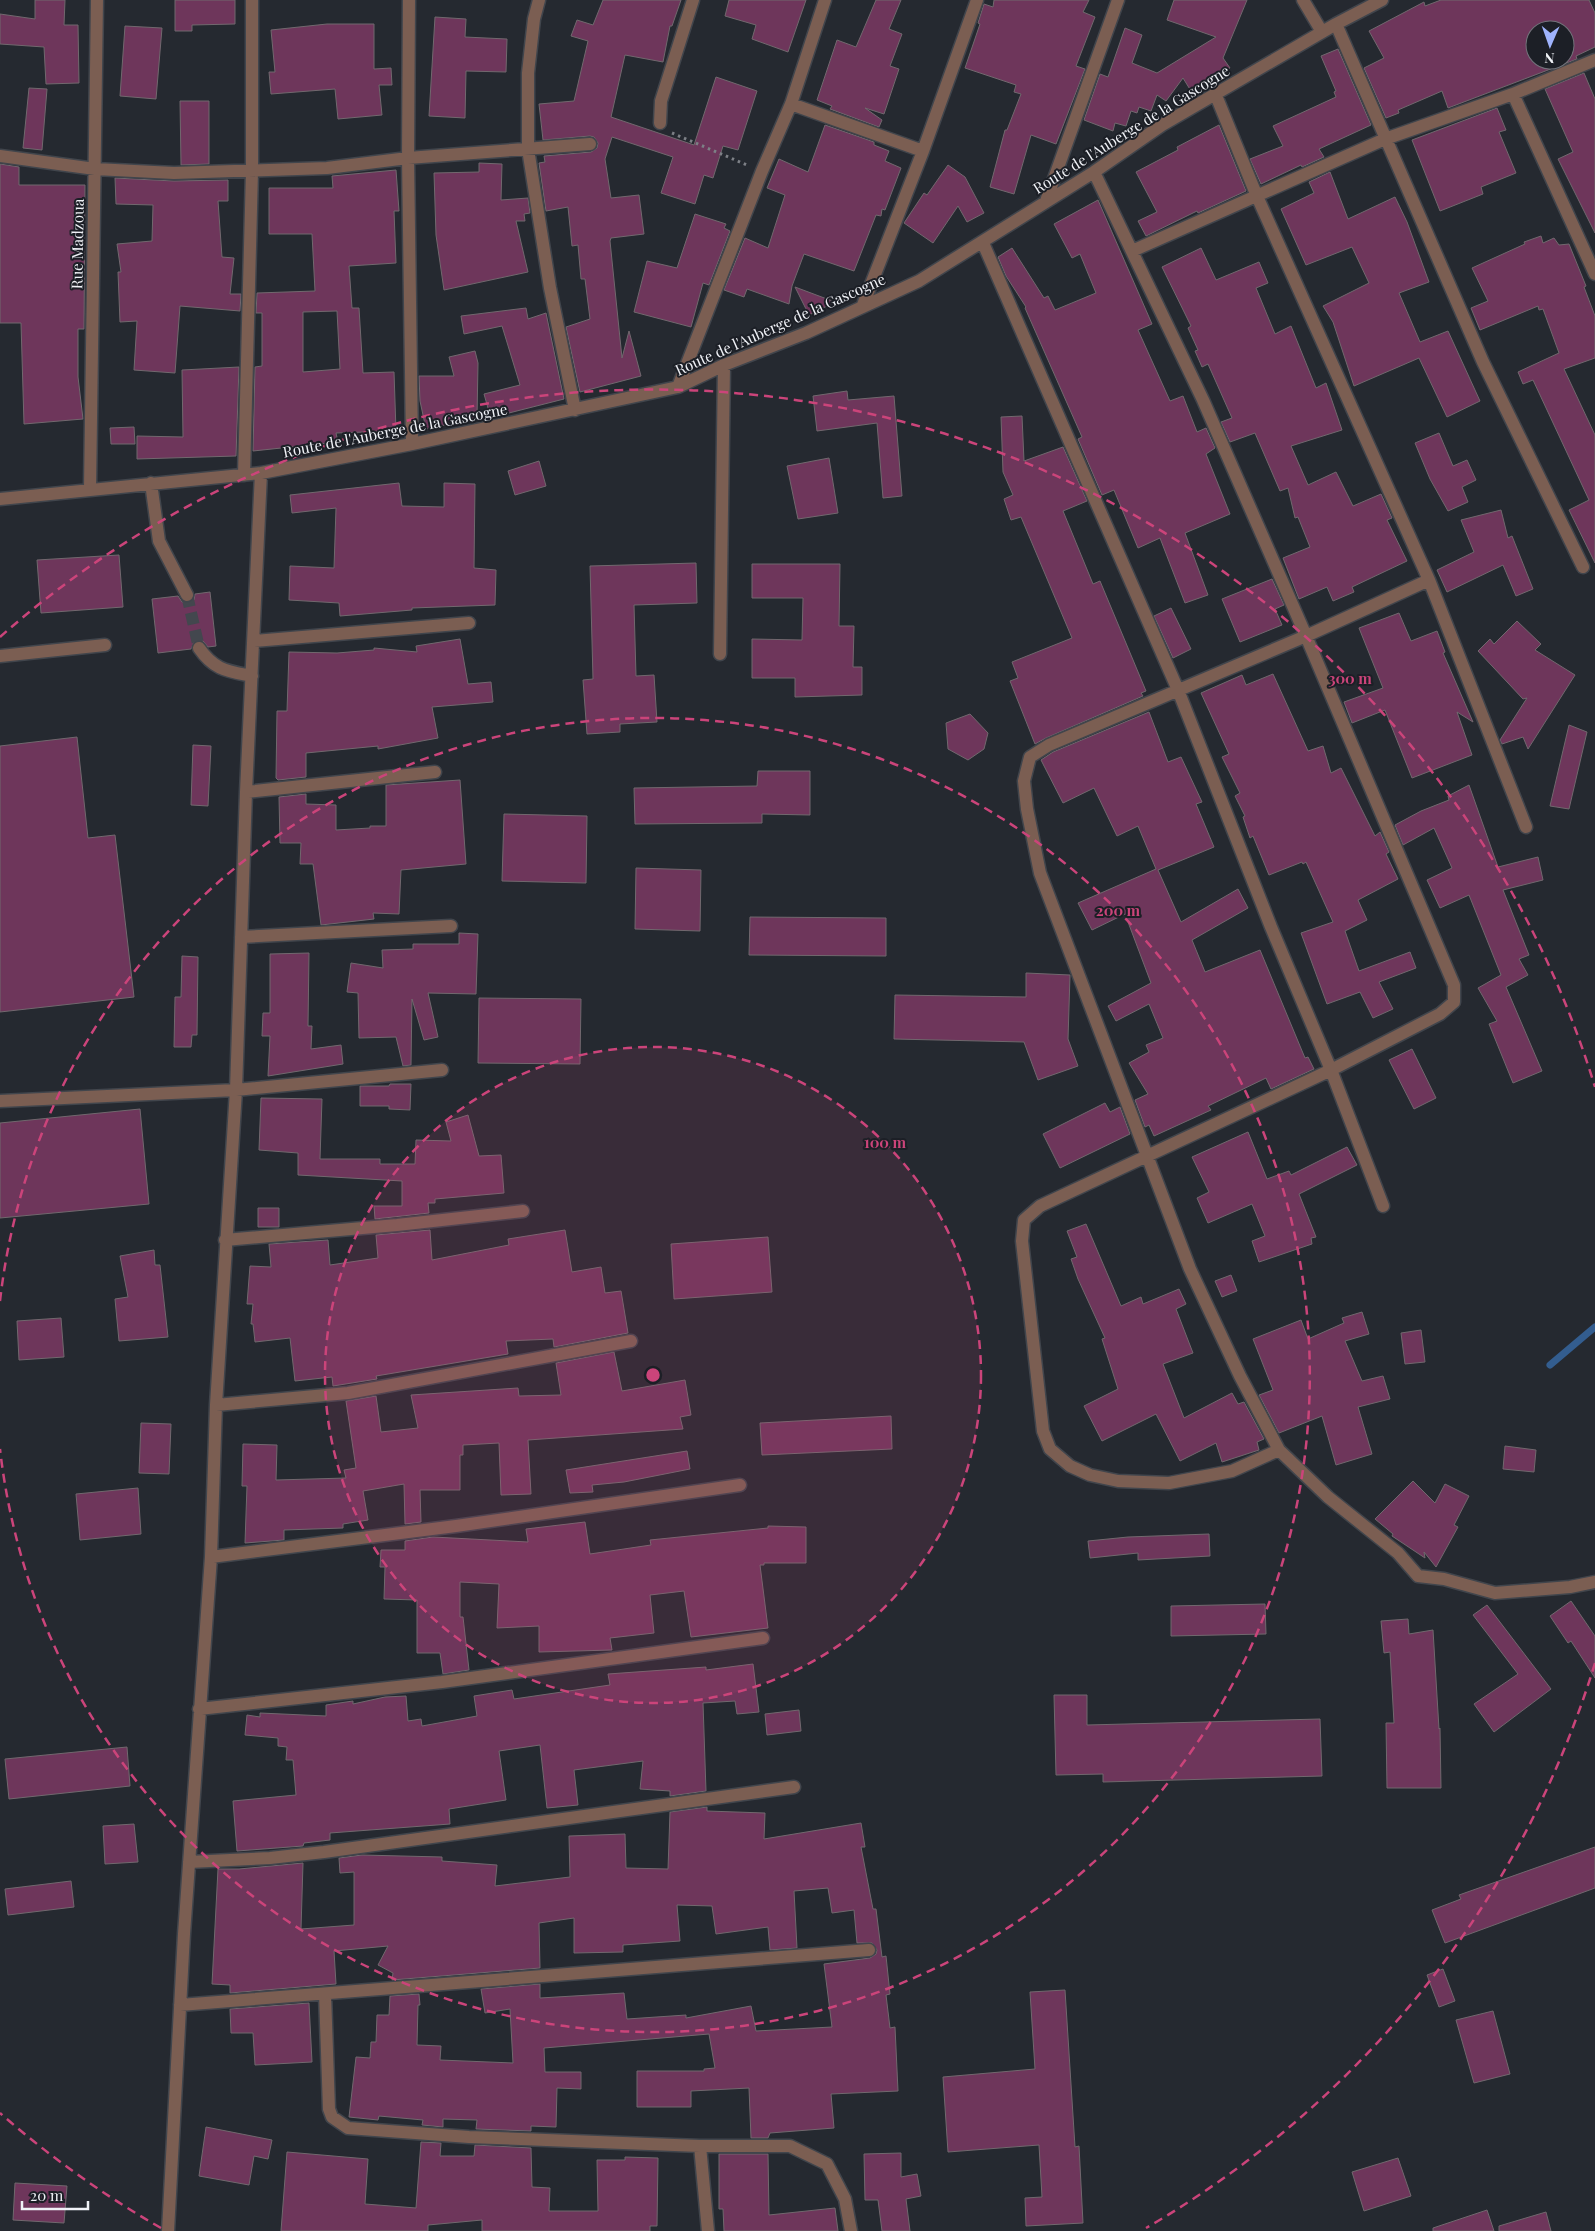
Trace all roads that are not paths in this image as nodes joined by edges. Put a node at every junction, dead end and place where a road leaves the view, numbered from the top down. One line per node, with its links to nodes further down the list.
1 (97, 0): 24 (street, Rue Madzoua)
2 (252, 0): 25 (street)
3 (409, 0): 23 (street)
4 (539, 0): 20 (street)
5 (693, 0): 17 (street)
6 (825, 0): 16 (street)
7 (977, 0): 21 (street)
8 (1118, 0): 28 (street)
9 (1303, 0): 12 (street)
10 (1382, 0): 11 (street, Route de l'Auberge de la Gascogne)
11 (1336, 24): 12 (street, Route de l'Auberge de la Gascogne); 18 (street)
12 (1322, 32): 14 (street, Route de l'Auberge de la Gascogne)
13 (1595, 60): 15 (street)
14 (1215, 93): 26 (street, Route de l'Auberge de la Gascogne); 27 (street)
15 (1514, 94): 18 (street); 31 (street)
16 (791, 104): 21 (street); 34 (street)
17 (660, 123)
18 (1385, 139): 27 (street); 42 (street)
19 (590, 144): 20 (street)
20 (528, 149): 23 (street); 35 (street)
21 (923, 151): 32 (street)
22 (0, 156): 24 (street)
23 (408, 158): 25 (street); 36 (street)
24 (95, 169): 25 (street); 40 (street, Rue Madzoua)
25 (252, 171): 38 (street)
26 (1094, 172): 28 (street, Route de l'Auberge de la Gascogne); 30 (street)
27 (1256, 194): 30 (street); 43 (street)
28 (1046, 201): 29 (street, Route de l'Auberge de la Gascogne)
29 (982, 243): 32 (street, Route de l'Auberge de la Gascogne); 53 (street)
30 (1132, 251): 46 (street)
31 (1595, 274)
32 (863, 305): 33 (street, Route de l'Auberge de la Gascogne)
33 (724, 365): 34 (street, Route de l'Auberge de la Gascogne); 50 (street)
34 (678, 387): 35 (street, Route de l'Auberge de la Gascogne)
35 (575, 410): 36 (street, Route de l'Auberge de la Gascogne)
36 (412, 444): 37 (street, Route de l'Auberge de la Gascogne)
37 (261, 473): 38 (street, Route de l'Auberge de la Gascogne); 47 (street)
38 (244, 475): 39 (street, Route de l'Auberge de la Gascogne)
39 (151, 483): 40 (street, Route de l'Auberge de la Gascogne); 44 (street)
40 (90, 488): 41 (street, Route de l'Auberge de la Gascogne)
41 (0, 499)
42 (1583, 567)
43 (1429, 580): 46 (street); 56 (street)
44 (187, 595)
45 (470, 623): 47 (street)
46 (1306, 636): 53 (street); 60 (street)
47 (254, 641): 52 (street)
48 (105, 644): 51 (street)
49 (199, 648): 52 (street)
50 (720, 654)
51 (0, 656)
52 (252, 676): 55 (street)
53 (1178, 690): 60 (street); 63 (street)
54 (435, 772): 55 (street)
55 (246, 792): 58 (street)
56 (1526, 827)
57 (451, 926): 58 (street)
58 (241, 938): 61 (street)
59 (442, 1070): 61 (street)
60 (1330, 1070): 63 (street); 64 (street)
61 (236, 1090): 62 (street); 66 (street)
62 (0, 1101)
63 (1147, 1157): 69 (street); 69 (street)
64 (1383, 1206)
65 (523, 1211): 66 (street)
66 (225, 1240): 68 (street)
67 (631, 1341): 68 (street)
68 (216, 1405): 71 (street)
69 (1279, 1450): 72 (street)
70 (740, 1485): 71 (street)
71 (211, 1557): 74 (street)
72 (1595, 1582)
73 (763, 1638): 74 (street)
74 (199, 1709): 76 (street)
75 (794, 1787): 76 (street)
76 (189, 1862): 79 (street)
77 (869, 1950): 78 (street)
78 (324, 1994): 79 (street); 80 (street)
79 (180, 2005): 81 (street)
80 (700, 2146): 82 (street); 83 (street)
81 (168, 2231)
82 (708, 2231)
83 (851, 2231)

